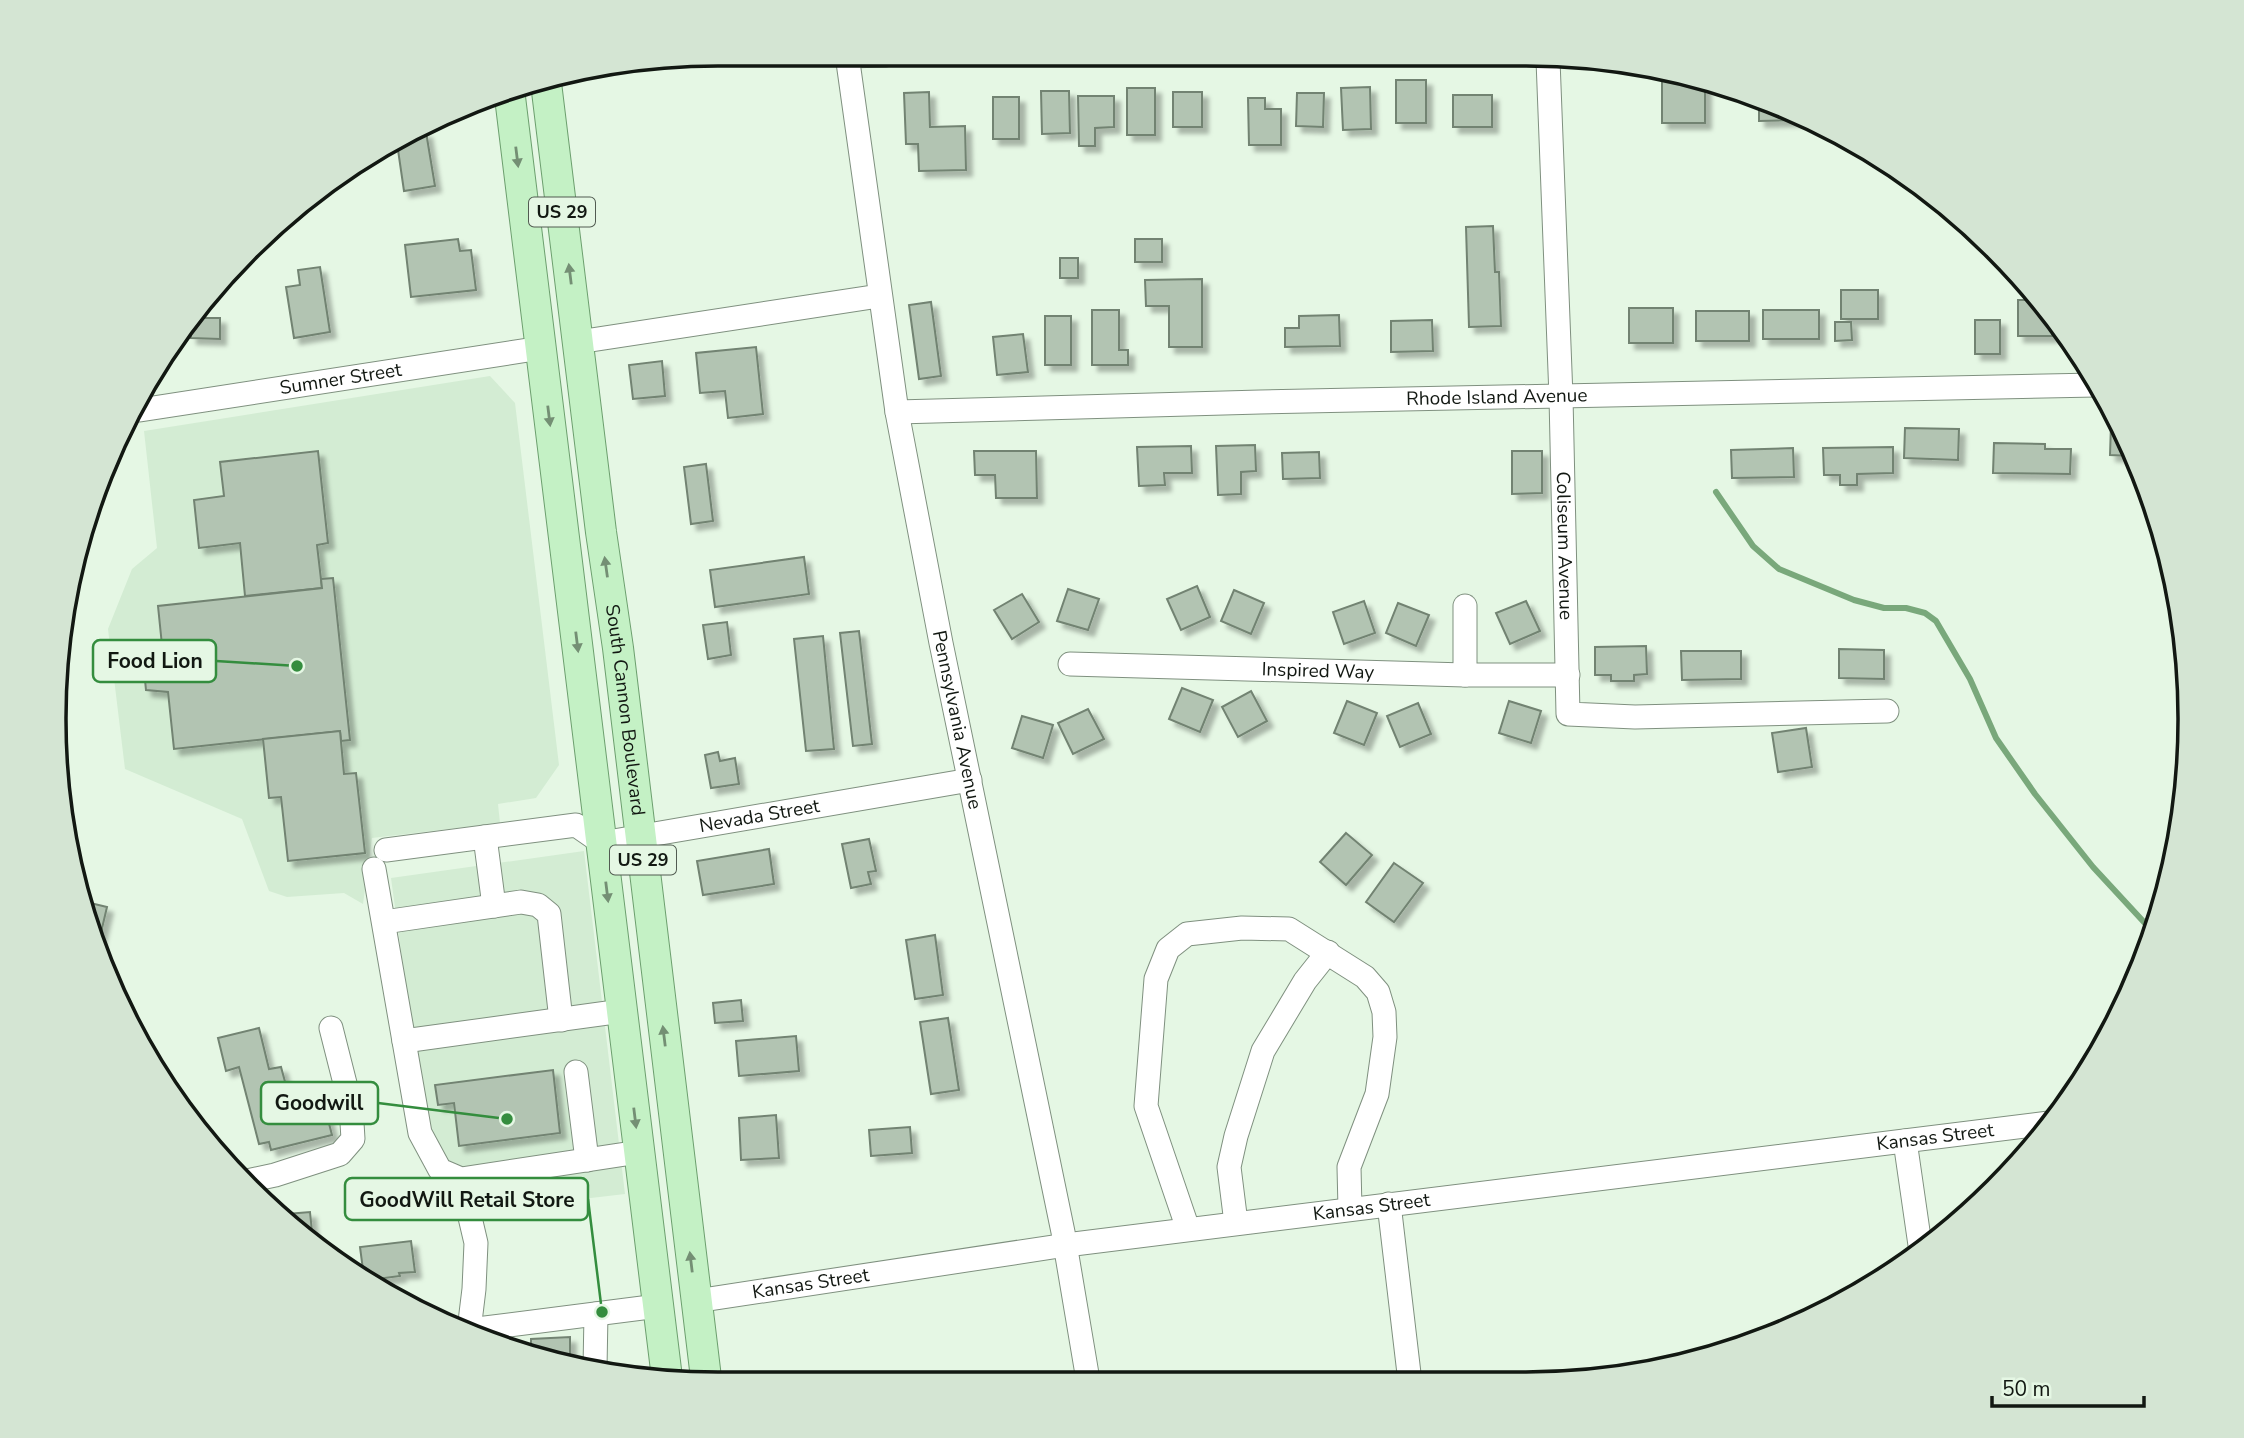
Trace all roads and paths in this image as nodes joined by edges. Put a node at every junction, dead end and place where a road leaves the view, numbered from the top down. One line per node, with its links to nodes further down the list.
1 (848, 66): 5 (street, Pennsylvania Avenue)
2 (1548, 67): 9 (street, Coliseum Avenue)
3 (547, 90): 6 (main road, South Cannon Boulevard / US 29, one-way to 3)
4 (510, 101): 7 (main road, South Cannon Boulevard / US 29, one-way to 7)
5 (879, 296): 6 (street); 11 (street, Pennsylvania Avenue)
6 (578, 342): 18 (main road, South Cannon Boulevard / US 29, one-way to 6)
7 (541, 348): 10 (street, Sumner Street); 20 (main road, South Cannon Boulevard / US 29, one-way to 20)
8 (2085, 385): 9 (street, Rhode Island Avenue)
9 (1561, 397): 11 (street, Rhode Island Avenue); 15 (street, Coliseum Avenue)
10 (145, 409)
11 (897, 412): 17 (street, Pennsylvania Avenue)
12 (1465, 606): 14 (street)
13 (1070, 664): 14 (street, Inspired Way)
14 (1465, 675): 15 (street, Inspired Way)
15 (1568, 675): 16 (street, Coliseum Avenue)
16 (1887, 711)
17 (970, 780): 18 (street, Nevada Street); 40 (street, Pennsylvania Avenue)
18 (640, 836): 20 (street, Nevada Street); 41 (main road, South Cannon Boulevard / US 29, one-way to 18)
19 (485, 837): 20 (street); 21 (street); 22 (street)
20 (602, 843): 24 (main road, South Cannon Boulevard / US 29, one-way to 24)
21 (494, 906): 22 (street); 25 (street)
22 (384, 922): 27 (street)
23 (1328, 952): 36 (street); 37 (street); 38 (street)
24 (622, 1011): 25 (street); 31 (main road, South Cannon Boulevard / US 29, one-way to 31)
25 (561, 1020): 27 (street)
26 (331, 1028): 33 (street)
27 (404, 1041): 34 (street)
28 (576, 1072): 32 (street)
29 (2036, 1125): 30 (street, Kansas Street)
30 (1905, 1141): 35 (street, Kansas Street); 39 (street)
31 (639, 1152): 32 (street); 42 (main road, South Cannon Boulevard / US 29)
32 (587, 1160): 34 (street)
33 (257, 1179)
34 (461, 1179): 44 (street)
35 (1390, 1204): 36 (street, Kansas Street); 50 (street)
36 (1350, 1209): 37 (street, Kansas Street)
37 (1236, 1223): 38 (street, Kansas Street)
38 (1188, 1229): 40 (street, Kansas Street)
39 (1919, 1239)
40 (1066, 1245): 41 (street, Kansas Street); 49 (street, Pennsylvania Avenue)
41 (696, 1301): 48 (main road, South Cannon Boulevard / US 29)
42 (658, 1307): 43 (street); 47 (main road, South Cannon Boulevard / US 29)
43 (596, 1314): 45 (street); 46 (street)
44 (467, 1321)
45 (484, 1328)
46 (595, 1360)
47 (666, 1369)
48 (705, 1371)
49 (1086, 1372)
50 (1409, 1372)

